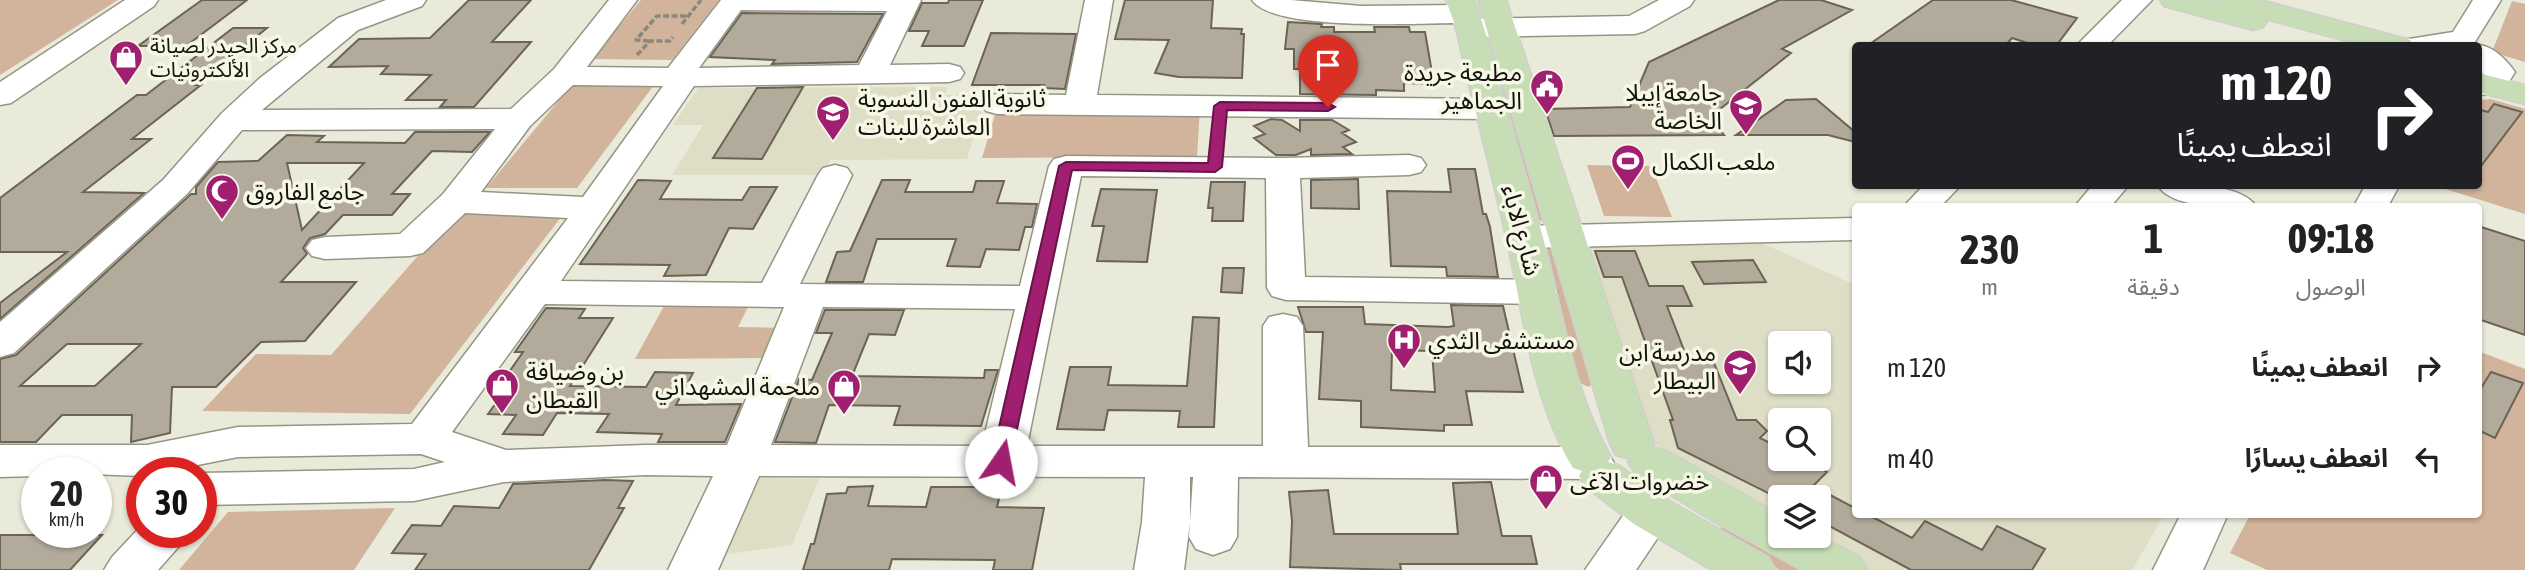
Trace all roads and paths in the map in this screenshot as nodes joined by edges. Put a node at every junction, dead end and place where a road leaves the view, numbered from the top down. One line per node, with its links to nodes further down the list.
1 (144, 0): 28 (street)
2 (412, 0): 33 (street)
3 (623, 0): 25 (street)
4 (701, 0): 16 (path)
5 (1099, 0): 30 (street)
6 (1266, 0): 15 (street)
7 (1680, 0): 15 (street)
8 (2138, 0): 18 (street)
9 (2174, 0): 19 (main road)
10 (2229, 0): 14 (main road)
11 (2487, 0): 21 (street)
12 (734, 1): 13 (street); 26 (street)
13 (907, 1): 23 (street)
14 (2267, 6): 20 (main road)
15 (1477, 14): 31 (main road, شارع الاباء); 47 (main road, شارع الاباء)
16 (688, 16): 17 (path); 17 (path)
17 (650, 41): 24 (path)
18 (2094, 42)
19 (2328, 42)
20 (2387, 42)
21 (2485, 67): 27 (main road)
22 (949, 73): 23 (street)
23 (870, 74): 26 (street)
24 (619, 75): 25 (street); 26 (street)
25 (565, 76): 32 (street)
26 (681, 77): 45 (street)
27 (2525, 95)
28 (0, 96)
29 (997, 104): 30 (street)
30 (1080, 104): 34 (street)
31 (1489, 109): 34 (street); 48 (main road, شارع الاباء)
32 (519, 119): 33 (street); 41 (street)
33 (233, 120): 55 (street)
34 (1218, 137): 36 (street); 53 (street)
35 (1409, 165): 36 (street)
36 (1283, 168): 51 (street)
37 (835, 175): 52 (street)
38 (1940, 189): 42 (street)
39 (2108, 189): 43 (street)
40 (2184, 189): 44 (street)
41 (456, 202): 45 (street); 49 (street)
42 (1924, 203)
43 (2095, 203)
44 (2229, 203)
45 (593, 208): 50 (street)
46 (1852, 229): 47 (street)
47 (1568, 236): 48 (street); 56 (main road, شارع الاباء)
48 (1525, 237): 51 (main road, شارع الاباء)
49 (325, 248)
50 (534, 292): 52 (street); 58 (street)
51 (1538, 292): 57 (main road, شارع الاباء)
52 (792, 295): 53 (street); 62 (street)
53 (1036, 298): 63 (street)
54 (1283, 326): 66 (street)
55 (0, 344)
56 (1613, 390): 57 (main road); 60 (main road, شارع الاباء)
57 (1562, 394): 60 (main road, شارع الاباء)
58 (424, 439): 59 (street); 67 (street)
59 (217, 457)
60 (1613, 460): 66 (street); 70 (main road, شارع الاباء); 72 (main road, شارع الاباء)
61 (0, 461): 68 (street)
62 (742, 462): 63 (street); 67 (street); 76 (street)
63 (1001, 462): 64 (street)
64 (1168, 463): 65 (street); 77 (street)
65 (1216, 464): 66 (street); 73 (street)
66 (1286, 464)
67 (504, 466): 69 (street)
68 (126, 475)
69 (217, 482)
70 (1651, 512): 72 (main road, شارع الاباء); 78 (street)
71 (2204, 518): 81 (street)
72 (1715, 525): 79 (main road, شارع الاباء); 80 (main road, شارع الاباء)
73 (1213, 537)
74 (150, 548): 75 (street)
75 (130, 570)
76 (694, 570)
77 (1159, 570)
78 (1610, 570)
79 (1751, 570)
80 (1843, 570)
81 (2178, 570)

